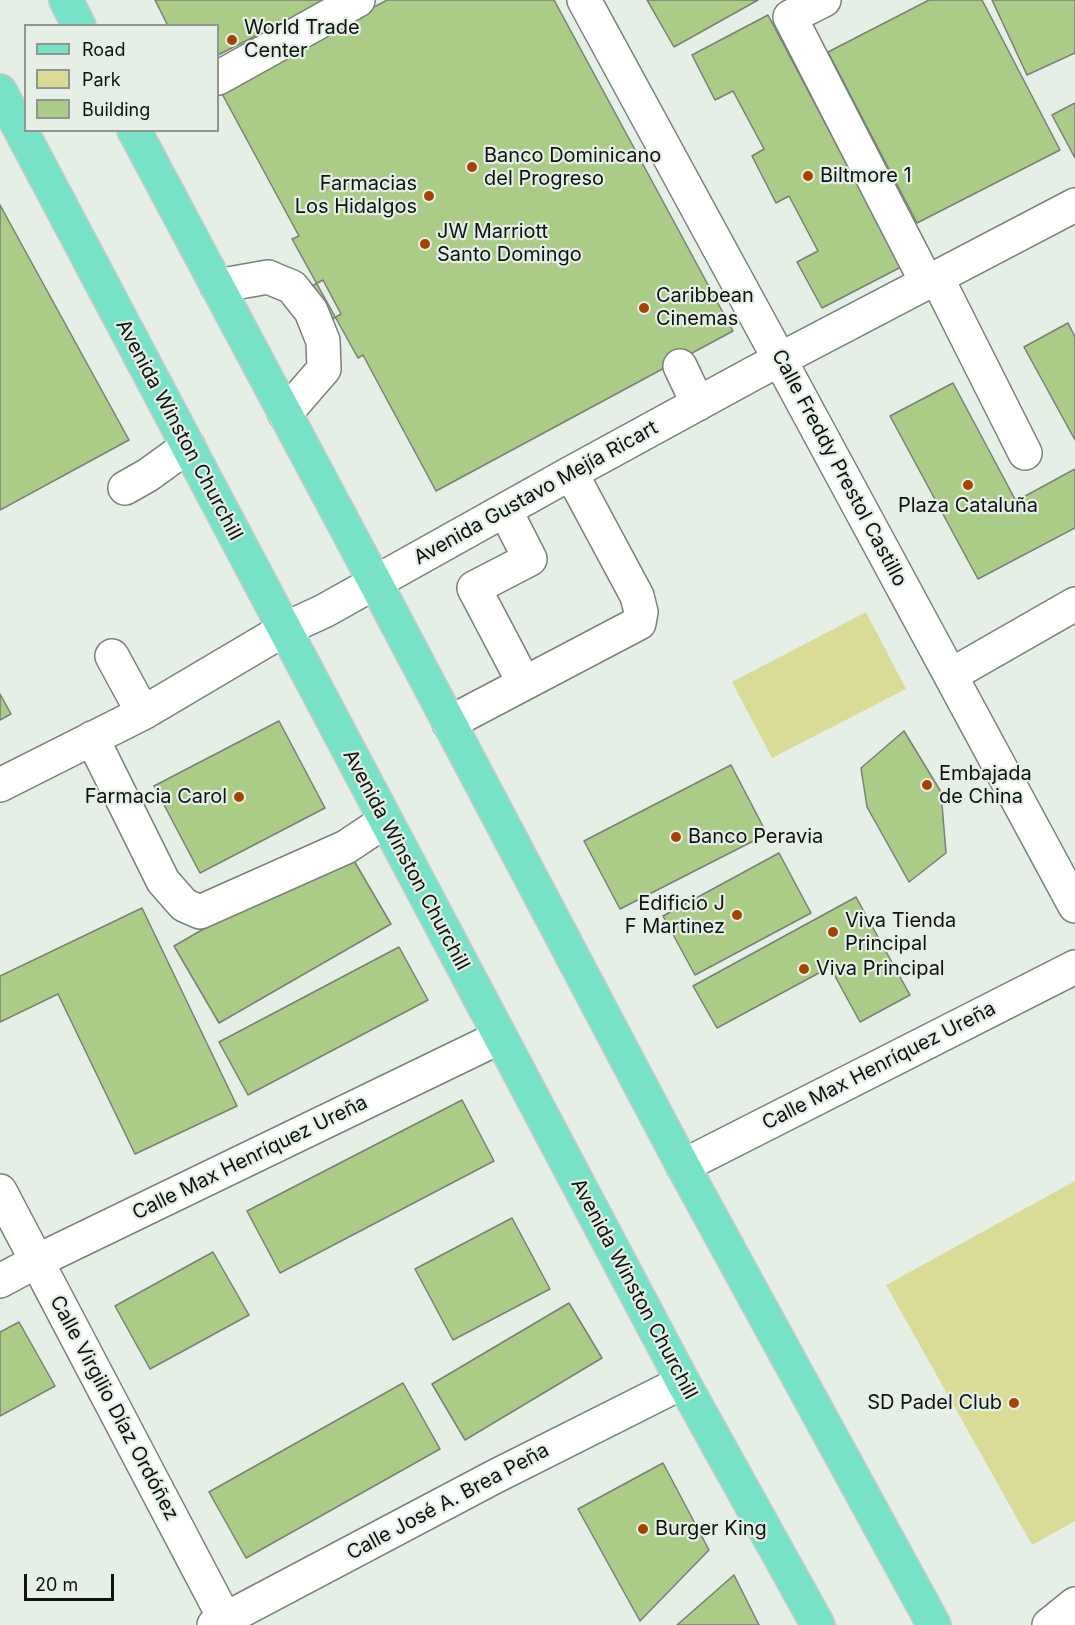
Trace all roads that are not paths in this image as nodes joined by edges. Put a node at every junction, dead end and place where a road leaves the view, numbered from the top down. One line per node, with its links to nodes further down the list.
1 (66, 0): 5 (main road)
2 (358, 0): 6 (street)
3 (584, 0): 12 (street, Calle Freddy Prestol Castillo)
4 (824, 0): 10 (street)
5 (78, 24)
6 (219, 77)
7 (0, 91): 16 (main road, Avenida Winston Churchill)
8 (135, 132): 11 (main road)
9 (1075, 205): 10 (street, Avenida Gustavo Mejía Ricart)
10 (932, 281): 12 (street, Avenida Gustavo Mejía Ricart); 17 (street)
11 (217, 286): 15 (main road); 15 (street)
12 (780, 360): 14 (street, Avenida Gustavo Mejía Ricart); 25 (street, Calle Freddy Prestol Castillo)
13 (680, 366): 14 (street)
14 (698, 404): 18 (street, Avenida Gustavo Mejía Ricart)
15 (285, 414): 21 (main road)
16 (188, 446): 19 (street); 23 (main road, Avenida Winston Churchill)
17 (1025, 453)
18 (571, 473): 20 (street, Avenida Gustavo Mejía Ricart); 26 (street)
19 (124, 488)
20 (505, 510): 21 (street, Avenida Gustavo Mejía Ricart); 26 (street)
21 (375, 582): 23 (street, Avenida Gustavo Mejía Ricart); 28 (main road)
22 (1075, 604): 25 (street)
23 (285, 629): 27 (street, Avenida Gustavo Mejía Ricart); 31 (main road, Avenida Winston Churchill)
24 (112, 656): 27 (street)
25 (951, 675): 32 (street, Calle Freddy Prestol Castillo)
26 (524, 683): 28 (street)
27 (143, 713): 29 (street, Avenida Gustavo Mejía Ricart)
28 (449, 723): 35 (main road)
29 (92, 738): 30 (street, Avenida Gustavo Mejía Ricart); 31 (street)
30 (0, 785)
31 (385, 821): 34 (main road, Avenida Winston Churchill)
32 (1075, 906)
33 (1075, 967): 35 (street, Calle Max Henríquez Ureña)
34 (500, 1037): 37 (street, Calle Max Henríquez Ureña); 39 (main road, Avenida Winston Churchill)
35 (683, 1166): 43 (main road)
36 (0, 1191): 37 (street, Calle Virgilio Díaz Ordóñez)
37 (37, 1261): 38 (street, Calle Max Henríquez Ureña); 41 (street, Calle Virgilio Díaz Ordóñez)
38 (0, 1281)
39 (683, 1382): 41 (street, Calle José A. Brea Peña); 42 (main road, Avenida Winston Churchill)
40 (1075, 1604): 44 (street)
41 (222, 1623)
42 (818, 1625)
43 (933, 1625)
44 (1049, 1625)

